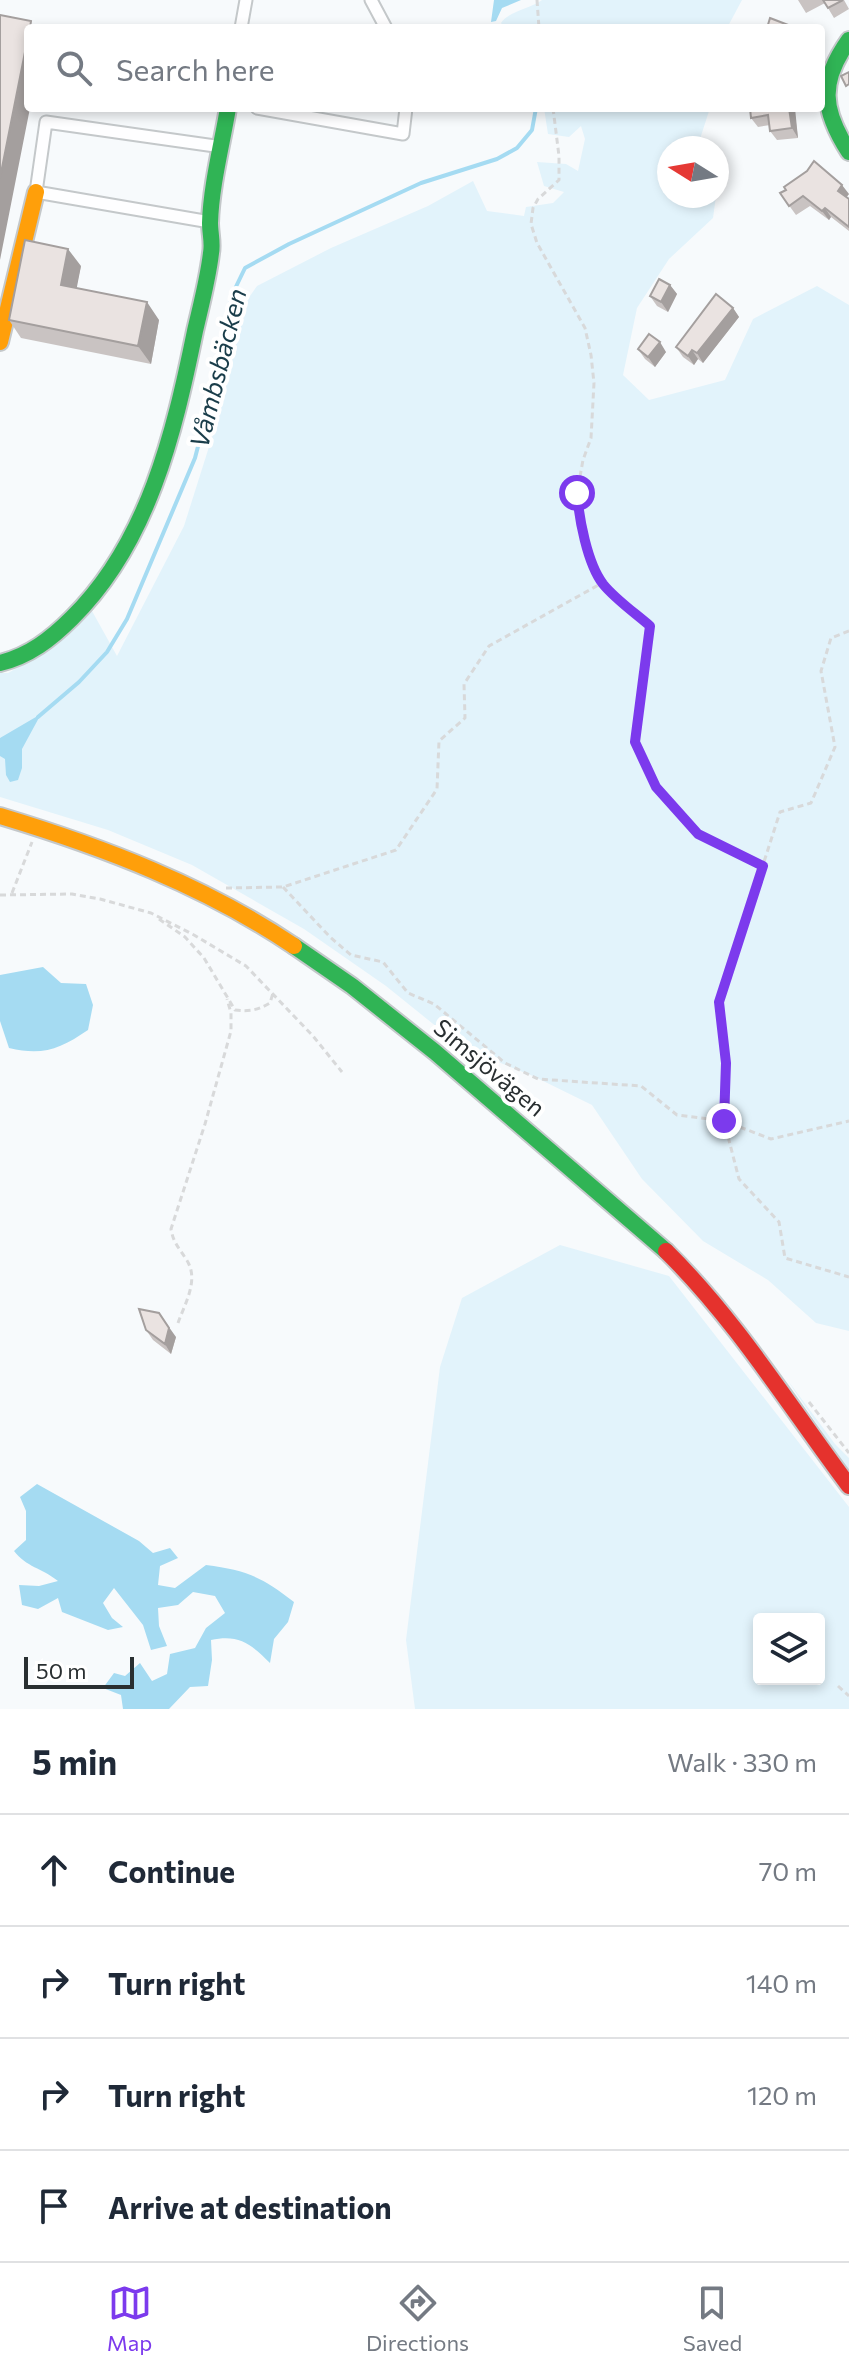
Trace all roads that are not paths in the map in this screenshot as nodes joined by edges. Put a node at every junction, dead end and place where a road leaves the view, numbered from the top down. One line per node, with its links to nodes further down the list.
1 (246, 0): 3 (street)
2 (371, 0): 4 (street)
3 (242, 24)
4 (384, 24)
5 (849, 40): 10 (street)
6 (227, 112): 9 (street)
7 (279, 112): 8 (street)
8 (406, 112)
9 (222, 147): 11 (street); 12 (street)
10 (849, 152)
11 (36, 192): 12 (street); 13 (street)
12 (210, 222): 14 (street)
13 (0, 342)
14 (0, 663)
15 (0, 816): 16 (street, Simsjövägen)
16 (849, 1486)

